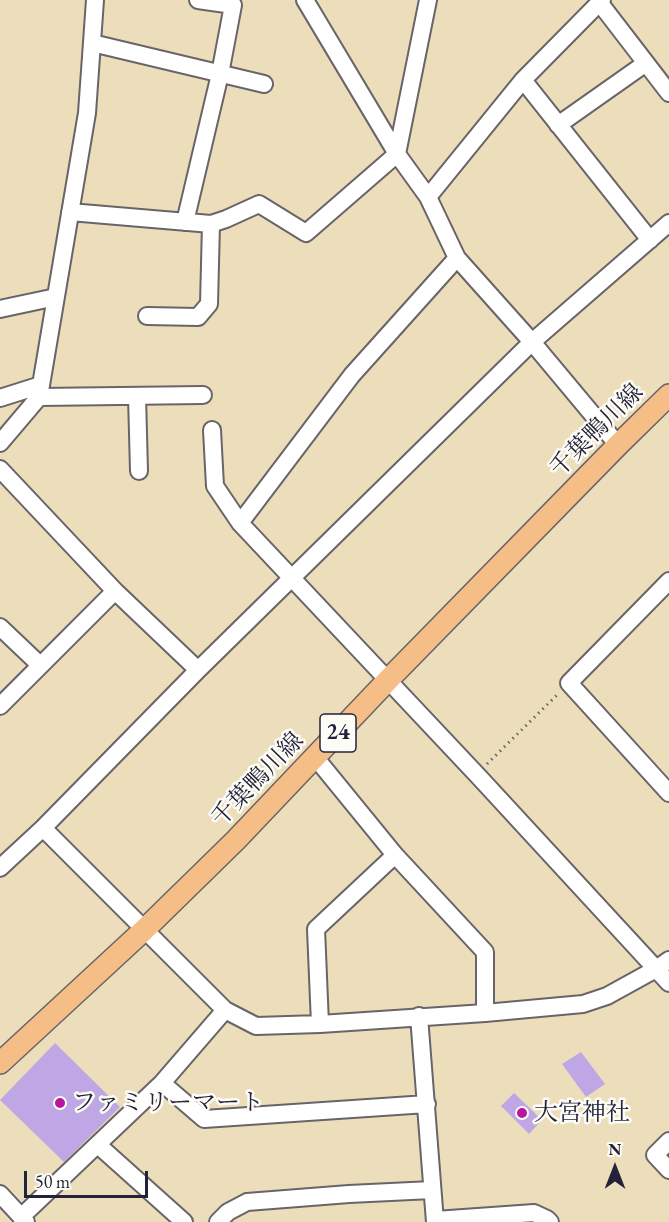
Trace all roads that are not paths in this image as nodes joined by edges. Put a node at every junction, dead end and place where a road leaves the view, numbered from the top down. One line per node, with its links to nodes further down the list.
1 (95, 0): 6 (street)
2 (198, 0): 8 (street)
3 (305, 0): 13 (street)
4 (428, 0): 13 (street)
5 (601, 1): 7 (street); 9 (street)
6 (92, 43): 8 (street); 15 (street)
7 (646, 63): 11 (street); 12 (street)
8 (220, 74): 10 (street); 16 (street)
9 (523, 80): 12 (street); 14 (street)
10 (264, 84)
11 (669, 93)
12 (558, 125): 19 (street)
13 (397, 154): 14 (street); 18 (street)
14 (428, 197): 20 (street)
15 (70, 212): 16 (street); 21 (street)
16 (185, 222): 18 (street)
17 (669, 223): 19 (street)
18 (211, 224): 23 (street)
19 (650, 240): 24 (street)
20 (457, 258): 24 (street); 35 (street)
21 (56, 297): 22 (street); 25 (street)
22 (0, 309)
23 (147, 316)
24 (532, 342): 32 (street); 36 (street)
25 (40, 391): 28 (street); 29 (street); 31 (street)
26 (202, 395): 28 (street)
27 (669, 395): 32 (main road, 千葉鴨川線 / 24)
28 (137, 396): 34 (street)
29 (0, 398)
30 (212, 430): 35 (street)
31 (0, 443)
32 (618, 445): 42 (main road, 千葉鴨川線 / 24)
33 (0, 469): 38 (street)
34 (139, 471)
35 (240, 524): 36 (street)
36 (291, 578): 41 (street); 42 (street)
37 (666, 590): 45 (street)
38 (115, 591): 40 (street); 41 (street)
39 (0, 627): 40 (street)
40 (40, 665): 43 (street)
41 (198, 670): 46 (street)
42 (388, 680): 44 (main road, 千葉鴨川線 / 24); 50 (street)
43 (0, 706)
44 (315, 757): 47 (street); 49 (main road, 千葉鴨川線 / 24)
45 (669, 793)
46 (43, 828): 48 (street); 49 (street)
47 (395, 855): 53 (street); 55 (street)
48 (0, 868)
49 (144, 930): 52 (street); 56 (main road, 千葉鴨川線 / 24)
50 (663, 965): 51 (street); 53 (street)
51 (669, 983)
52 (225, 1010): 55 (street); 57 (street)
53 (484, 1013): 54 (street)
54 (419, 1016): 55 (street); 58 (street)
55 (320, 1024)
56 (0, 1063)
57 (162, 1083): 58 (street); 60 (street)
58 (427, 1104): 62 (street)
59 (669, 1141): 61 (street)
60 (98, 1145): 64 (street); 66 (street)
61 (669, 1170)
62 (432, 1190): 65 (street); 67 (street)
63 (0, 1194): 64 (street)
64 (23, 1219)
65 (435, 1221): 68 (street)
66 (184, 1222)
67 (218, 1222)
68 (550, 1222)

